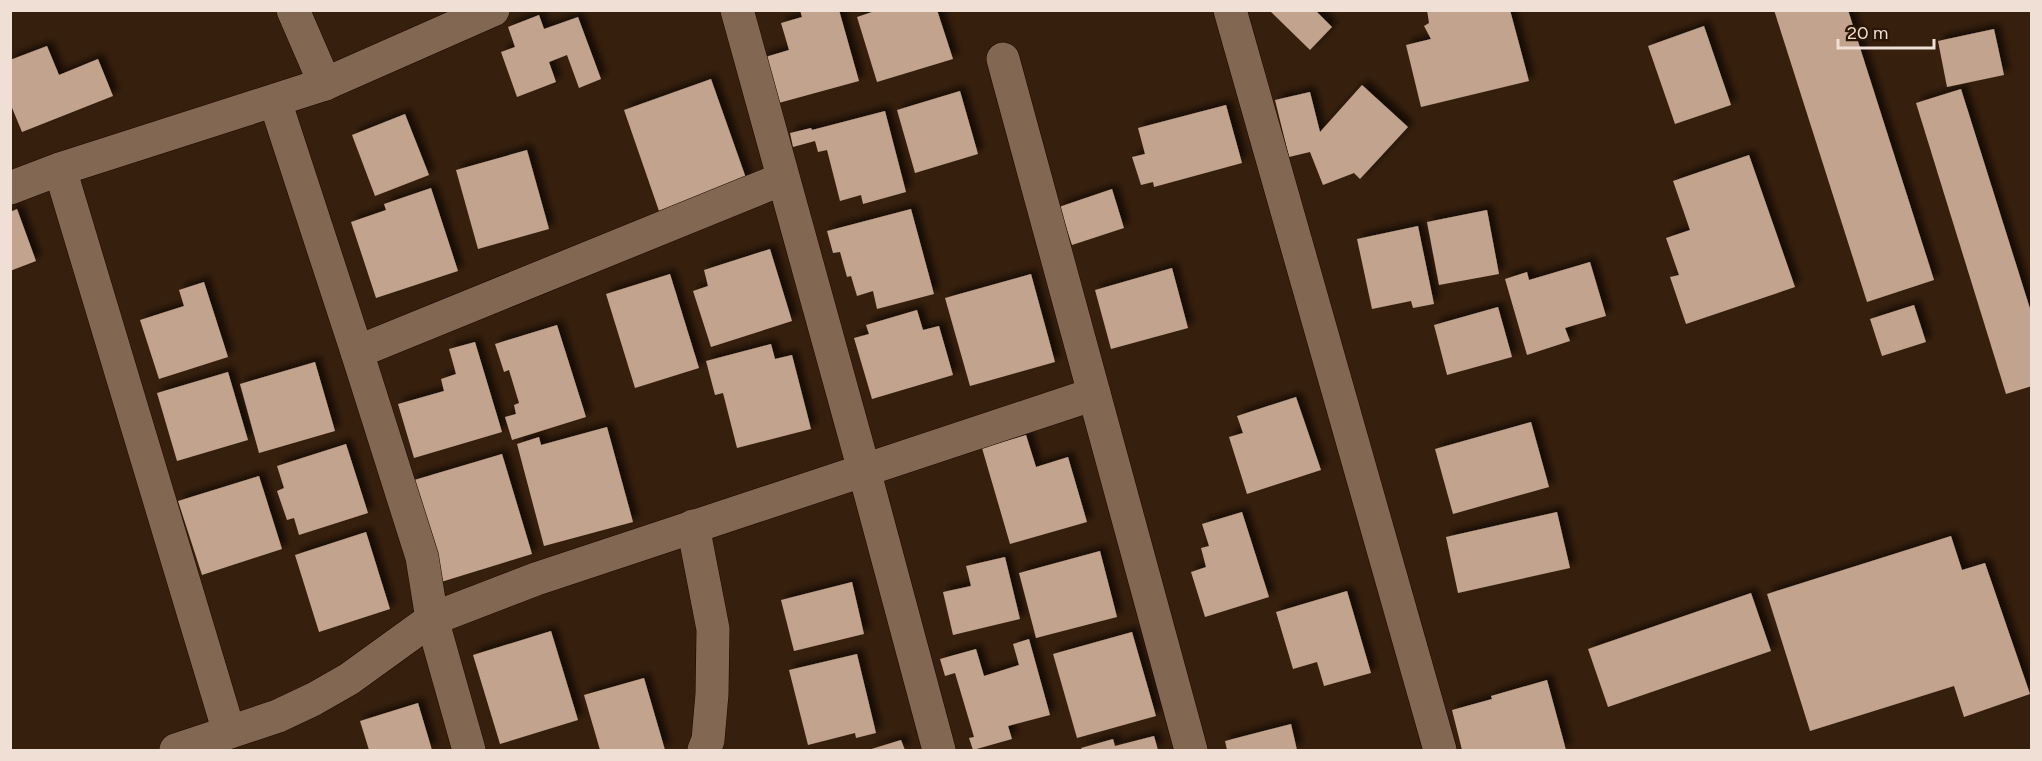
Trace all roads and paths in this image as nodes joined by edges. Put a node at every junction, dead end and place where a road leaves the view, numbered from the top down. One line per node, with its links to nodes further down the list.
1 (293, 10): 6 (street)
2 (493, 10): 6 (street)
3 (737, 10): 9 (street)
4 (1230, 10): 22 (street)
5 (1003, 59): 12 (street)
6 (325, 84): 7 (street)
7 (275, 101): 8 (street); 11 (street)
8 (60, 170): 10 (street); 16 (street)
9 (782, 180): 11 (street); 13 (street)
10 (10, 188)
11 (357, 352): 15 (street)
12 (1094, 394): 13 (street); 21 (street)
13 (864, 470): 14 (street); 20 (street)
14 (693, 526): 15 (street); 19 (street)
15 (432, 619): 16 (street); 18 (street)
16 (229, 732): 17 (street)
17 (176, 750)
18 (470, 750)
19 (704, 750)
20 (939, 750)
21 (1191, 750)
22 (1440, 750)

